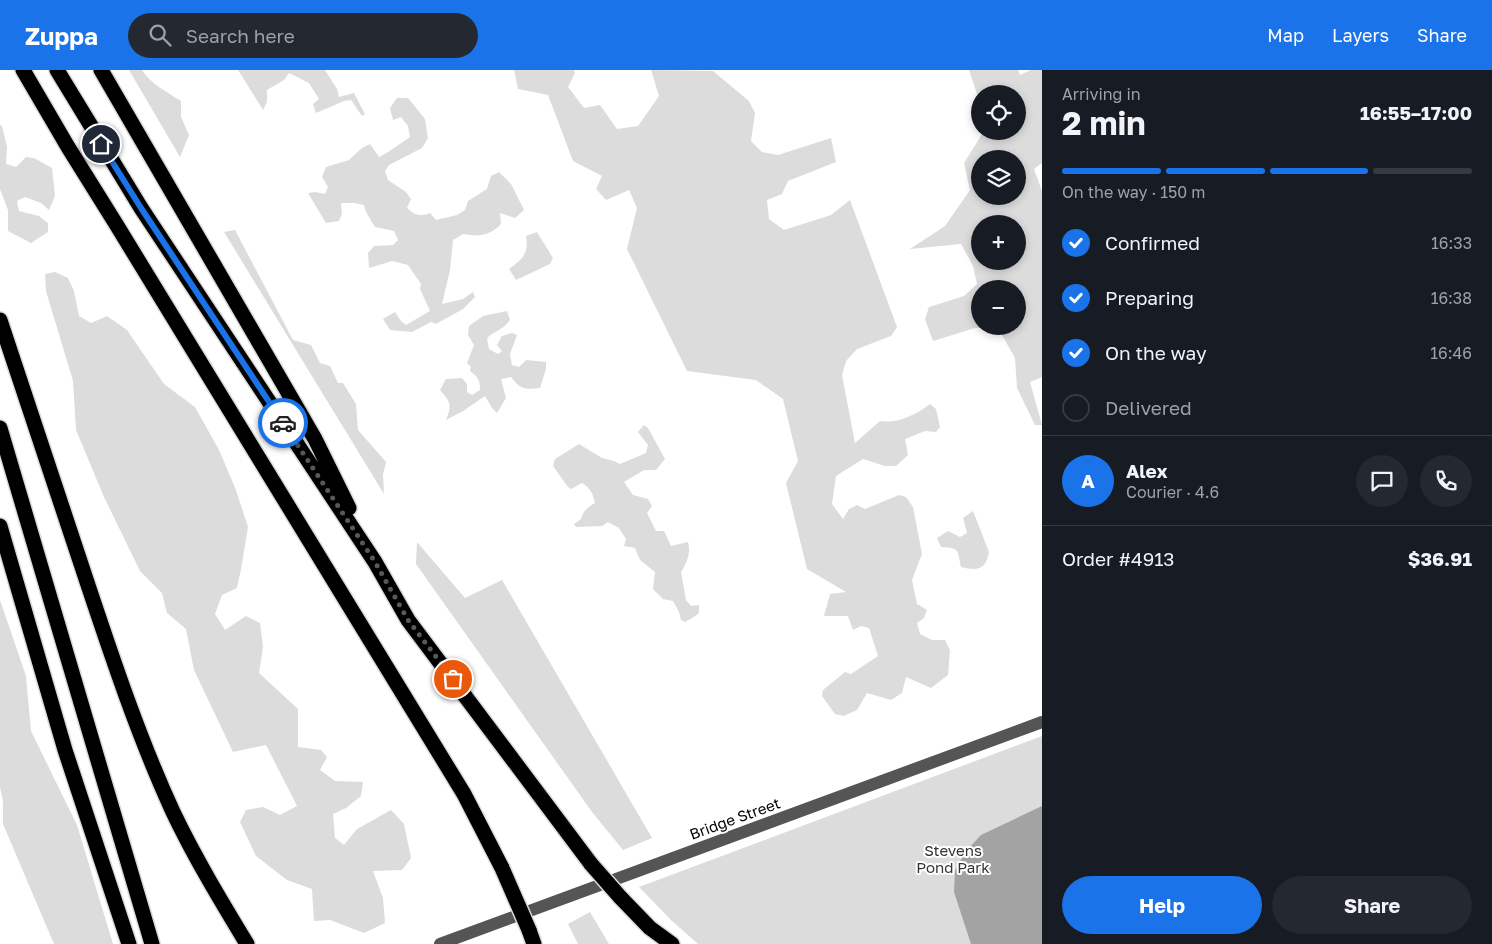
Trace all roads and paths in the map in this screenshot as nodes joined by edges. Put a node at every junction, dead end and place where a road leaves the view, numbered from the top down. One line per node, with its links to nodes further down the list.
1 (23, 70): 9 (highway, bridge)
2 (56, 70): 7 (highway)
3 (101, 70): 7 (highway)
4 (0, 320): 12 (highway)
5 (0, 428): 11 (highway)
6 (0, 526): 10 (highway)
7 (375, 562): 14 (highway, bridge)
8 (1042, 722): 13 (street, Bridge Street)
9 (531, 937)
10 (129, 944)
11 (152, 944)
12 (247, 944)
13 (440, 944)
14 (672, 944)

